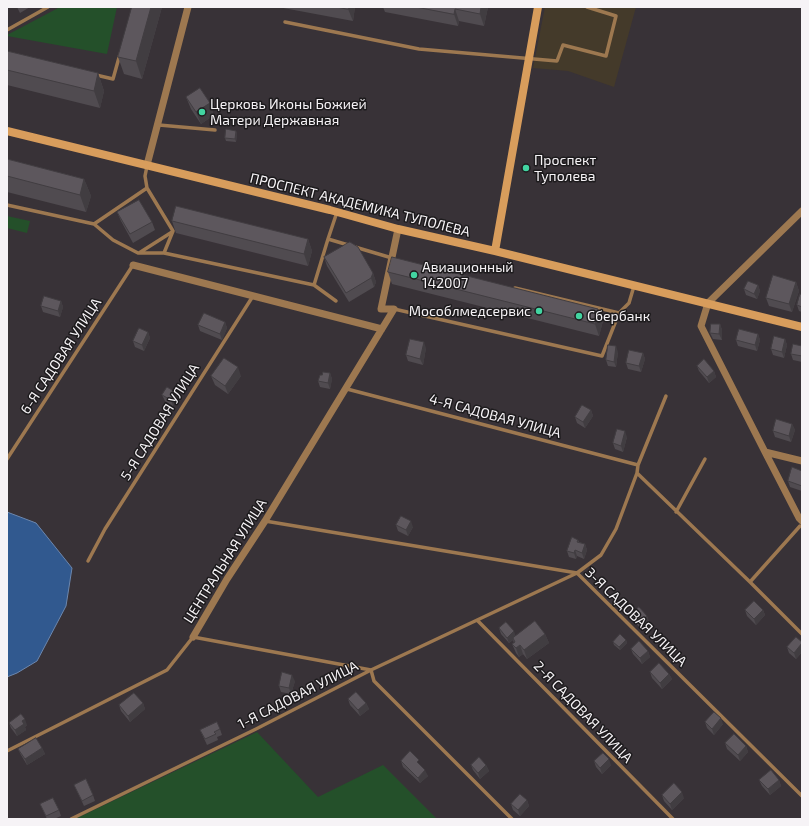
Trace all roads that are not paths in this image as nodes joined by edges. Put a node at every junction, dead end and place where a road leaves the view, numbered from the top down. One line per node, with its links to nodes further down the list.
1 (48, 7): 6 (lane)
2 (188, 7): 10 (street)
3 (538, 7): 8 (main road)
4 (587, 7): 8 (lane)
5 (285, 22): 8 (lane)
6 (7, 30)
7 (121, 50): 9 (lane)
8 (528, 59): 22 (main road)
9 (90, 74)
10 (159, 124): 11 (lane); 13 (street)
11 (215, 130)
12 (7, 131): 13 (main road, ПРОСПЕКТ АКАДЕМИКА ТУПОЛЕВА)
13 (147, 165): 14 (lane); 17 (main road, ПРОСПЕКТ АКАДЕМИКА ТУПОЛЕВА)
14 (147, 188): 18 (lane); 20 (lane)
15 (7, 205): 18 (lane)
16 (802, 211): 32 (street)
17 (337, 212): 19 (main road, ПРОСПЕКТ АКАДЕМИКА ТУПОЛЕВА); 21 (lane)
18 (94, 224): 23 (lane)
19 (398, 229): 22 (main road, ПРОСПЕКТ АКАДЕМИКА ТУПОЛЕВА); 25 (street)
20 (173, 231): 23 (lane); 24 (lane)
21 (328, 239): 25 (lane); 27 (lane)
22 (495, 251): 28 (main road, ПРОСПЕКТ АКАДЕМИКА ТУПОЛЕВА)
23 (138, 253): 24 (lane)
24 (164, 253): 27 (lane)
25 (396, 259): 33 (street)
26 (133, 265): 30 (street); 40 (lane, 6-Я САДОВАЯ УЛИЦА)
27 (314, 285): 31 (lane)
28 (634, 285): 32 (main road, ПРОСПЕКТ АКАДЕМИКА ТУПОЛЕВА); 34 (lane)
29 (513, 288): 34 (lane)
30 (253, 295): 36 (street); 48 (lane, 5-Я САДОВАЯ УЛИЦА)
31 (336, 301)
32 (708, 303): 35 (main road, ПРОСПЕКТ АКАДЕМИКА ТУПОЛЕВА); 39 (street)
33 (394, 309): 34 (lane); 36 (street, ЦЕНТРАЛЬНАЯ УЛИЦА)
34 (619, 313)
35 (802, 327)
36 (382, 329): 37 (street, ЦЕНТРАЛЬНАЯ УЛИЦА)
37 (347, 389): 43 (lane, 4-Я САДОВАЯ УЛИЦА); 46 (street, ЦЕНТРАЛЬНАЯ УЛИЦА)
38 (666, 396): 43 (lane)
39 (765, 452): 42 (street); 47 (street)
40 (7, 459)
41 (705, 459): 45 (lane)
42 (802, 461)
43 (638, 465): 44 (lane)
44 (637, 473): 45 (lane); 49 (lane)
45 (676, 512): 50 (lane)
46 (265, 521): 49 (lane, 3-Я САДОВАЯ УЛИЦА); 53 (street, ЦЕНТРАЛЬНАЯ УЛИЦА)
47 (801, 523): 50 (lane)
48 (88, 562)
49 (577, 573): 51 (lane); 56 (lane, 3-Я САДОВАЯ УЛИЦА)
50 (750, 582): 52 (lane)
51 (477, 620): 54 (lane); 59 (lane, 2-Я САДОВАЯ УЛИЦА)
52 (802, 634)
53 (193, 637): 54 (lane); 55 (lane, ЦЕНТРАЛЬНАЯ УЛИЦА)
54 (371, 670): 57 (lane, 1-Я САДОВАЯ УЛИЦА); 58 (lane, 1-Я САДОВАЯ УЛИЦА)
55 (7, 751)
56 (802, 796)
57 (71, 819)
58 (512, 819)
59 (673, 819)

